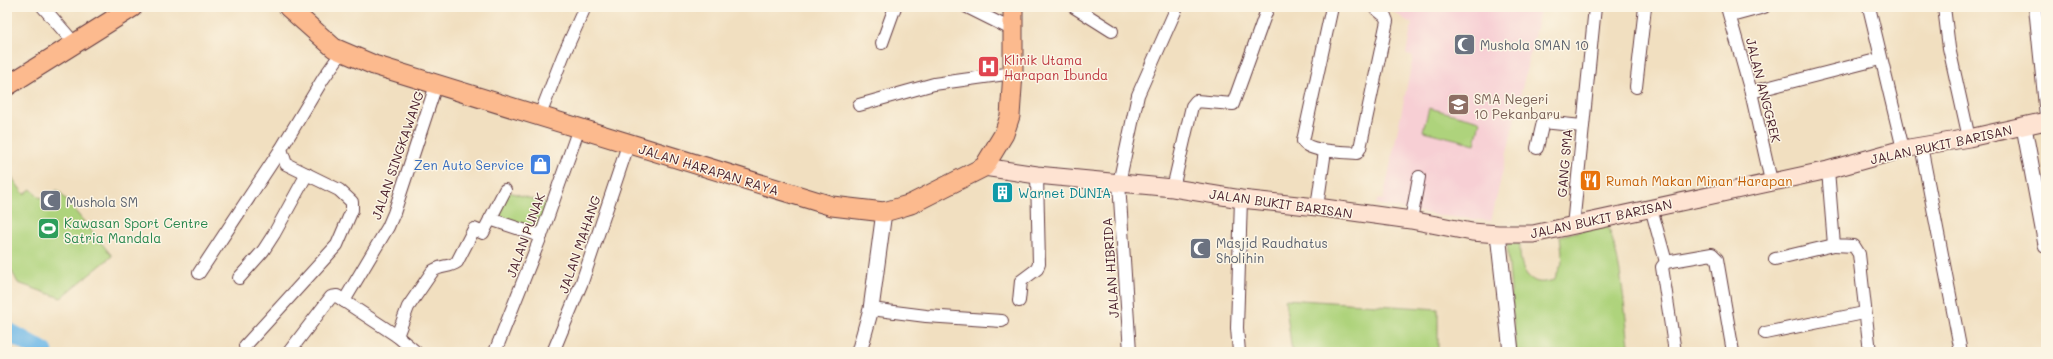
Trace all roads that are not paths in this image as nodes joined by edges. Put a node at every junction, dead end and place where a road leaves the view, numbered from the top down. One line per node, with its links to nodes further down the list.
1 (43, 7): 23 (street)
2 (133, 7): 23 (main road)
3 (288, 7): 25 (main road, JALAN HARAPAN RAYA)
4 (585, 7): 33 (street)
5 (895, 7): 22 (street)
6 (968, 7): 20 (street)
7 (1013, 7): 20 (main road)
8 (1074, 7): 21 (street)
9 (1177, 7): 52 (street, JALAN HIBRIDA)
10 (1268, 7): 53 (street)
11 (1332, 7): 45 (street)
12 (1374, 7): 45 (street)
13 (1595, 7): 36 (street, GANG SMA)
14 (1646, 7): 30 (street)
15 (1764, 7): 19 (street)
16 (1869, 7): 26 (street)
17 (1944, 7): 39 (street)
18 (2035, 7): 24 (street)
19 (1729, 11): 31 (street, JALAN ANGGREK)
20 (1013, 30): 27 (main road)
21 (1112, 31)
22 (882, 43)
23 (75, 44): 29 (main road)
24 (2043, 48): 34 (street)
25 (342, 52): 28 (main road, JALAN HARAPAN RAYA); 43 (street)
26 (1880, 59): 31 (street); 44 (street)
27 (1013, 73): 32 (street); 46 (main road)
28 (436, 85): 33 (main road, JALAN HARAPAN RAYA); 71 (street, JALAN SINGKAWANG)
29 (7, 86)
30 (1636, 87)
31 (1751, 92): 51 (street, JALAN ANGGREK)
32 (859, 105)
33 (540, 115): 38 (main road, JALAN HARAPAN RAYA)
34 (2046, 116)
35 (2046, 121): 37 (main road, JALAN BUKIT BARISAN)
36 (1582, 126): 42 (street); 62 (street, GANG SMA)
37 (2024, 127): 39 (main road, JALAN BUKIT BARISAN); 55 (street)
38 (579, 128): 40 (main road, JALAN HARAPAN RAYA); 64 (street, JALAN PUNAK)
39 (1969, 138): 41 (main road, JALAN BUKIT BARISAN)
40 (628, 145): 59 (main road, JALAN HARAPAN RAYA); 82 (street, JALAN MAHANG)
41 (1921, 146): 44 (main road, JALAN BUKIT BARISAN); 90 (street)
42 (1537, 148)
43 (281, 149): 48 (street); 69 (street)
44 (1903, 149): 47 (main road, JALAN BUKIT BARISAN)
45 (1326, 151): 57 (street)
46 (984, 167): 49 (main road, JALAN BUKIT BARISAN); 59 (main road, JALAN HARAPAN RAYA)
47 (1828, 170): 51 (main road, JALAN BUKIT BARISAN); 65 (street)
48 (307, 174): 70 (street); 78 (street)
49 (1037, 175): 52 (main road, JALAN BUKIT BARISAN); 72 (street)
50 (1419, 177): 61 (street)
51 (1771, 181): 58 (main road, JALAN BUKIT BARISAN)
52 (1119, 183): 53 (main road, JALAN BUKIT BARISAN); 84 (street, JALAN HIBRIDA)
53 (1173, 188): 56 (main road, JALAN BUKIT BARISAN)
54 (505, 190): 60 (street)
55 (2041, 191): 66 (street)
56 (1241, 199): 57 (main road, JALAN BUKIT BARISAN); 85 (street)
57 (1317, 207): 61 (main road, JALAN BUKIT BARISAN)
58 (1651, 208): 62 (main road, JALAN BUKIT BARISAN); 68 (street)
59 (884, 212): 73 (street)
60 (490, 219): 64 (street); 77 (street)
61 (1411, 220): 63 (main road, JALAN BUKIT BARISAN)
62 (1573, 226): 63 (main road, JALAN BUKIT BARISAN)
63 (1498, 234): 86 (street)
64 (541, 236): 81 (street, JALAN PUNAK)
65 (1834, 245): 67 (street); 74 (street)
66 (2046, 245)
67 (1775, 259)
68 (1666, 262): 87 (street); 88 (street)
69 (199, 273)
70 (239, 278)
71 (344, 301): 77 (street); 79 (street)
72 (1019, 301)
73 (871, 309): 75 (street); 83 (street)
74 (1864, 313): 76 (street); 89 (street)
75 (1002, 321)
76 (1765, 333)
77 (397, 336): 80 (street)
78 (245, 346)
79 (291, 352)
80 (416, 352)
81 (495, 352)
82 (553, 352)
83 (860, 352)
84 (1130, 352)
85 (1238, 352)
86 (1511, 352)
87 (1675, 352)
88 (1733, 352)
89 (1870, 352)
90 (1961, 352)

